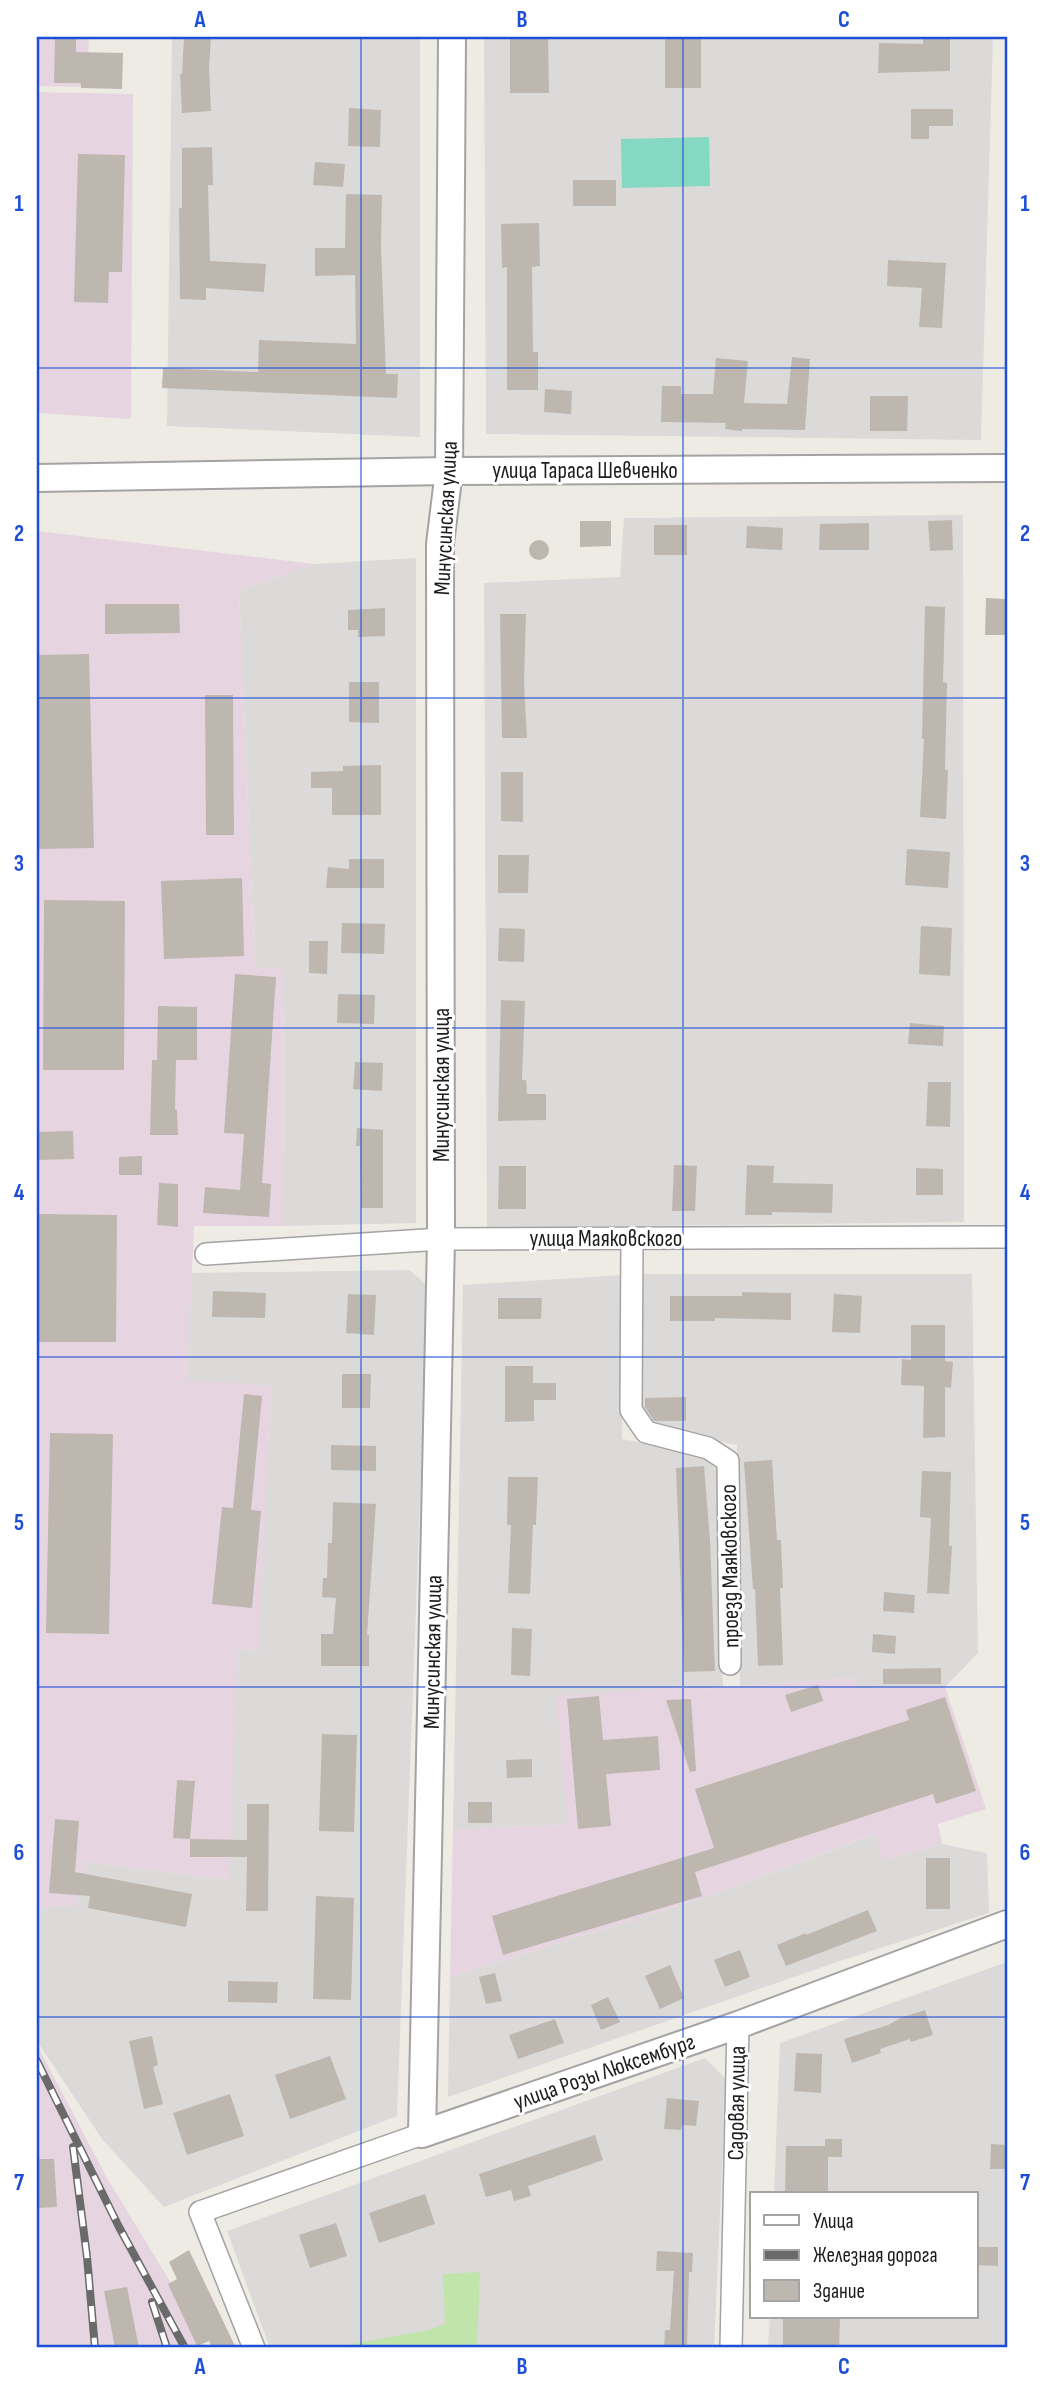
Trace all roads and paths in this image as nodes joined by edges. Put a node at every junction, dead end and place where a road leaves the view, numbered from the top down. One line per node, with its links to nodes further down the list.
1 (452, 37): 3 (street, Минусинская улица)
2 (1007, 468): 3 (street, улица Тараса Шевченко)
3 (449, 471): 4 (street, улица Тараса Шевченко); 7 (street, Минусинская улица)
4 (37, 478)
5 (1007, 1237): 6 (street, улица Маяковского)
6 (632, 1238): 7 (street, улица Маяковского); 9 (street, проезд Маяковского)
7 (441, 1239): 8 (street, улица Маяковского); 12 (street, Минусинская улица)
8 (206, 1254)
9 (730, 1664)
10 (1007, 1924): 11 (street, улица Розы Люксембург)
11 (738, 2025): 12 (street, улица Розы Люксембург); 14 (street, Садовая улица)
12 (422, 2134): 13 (street, улица Розы Люксембург)
13 (254, 2348)
14 (731, 2348)

